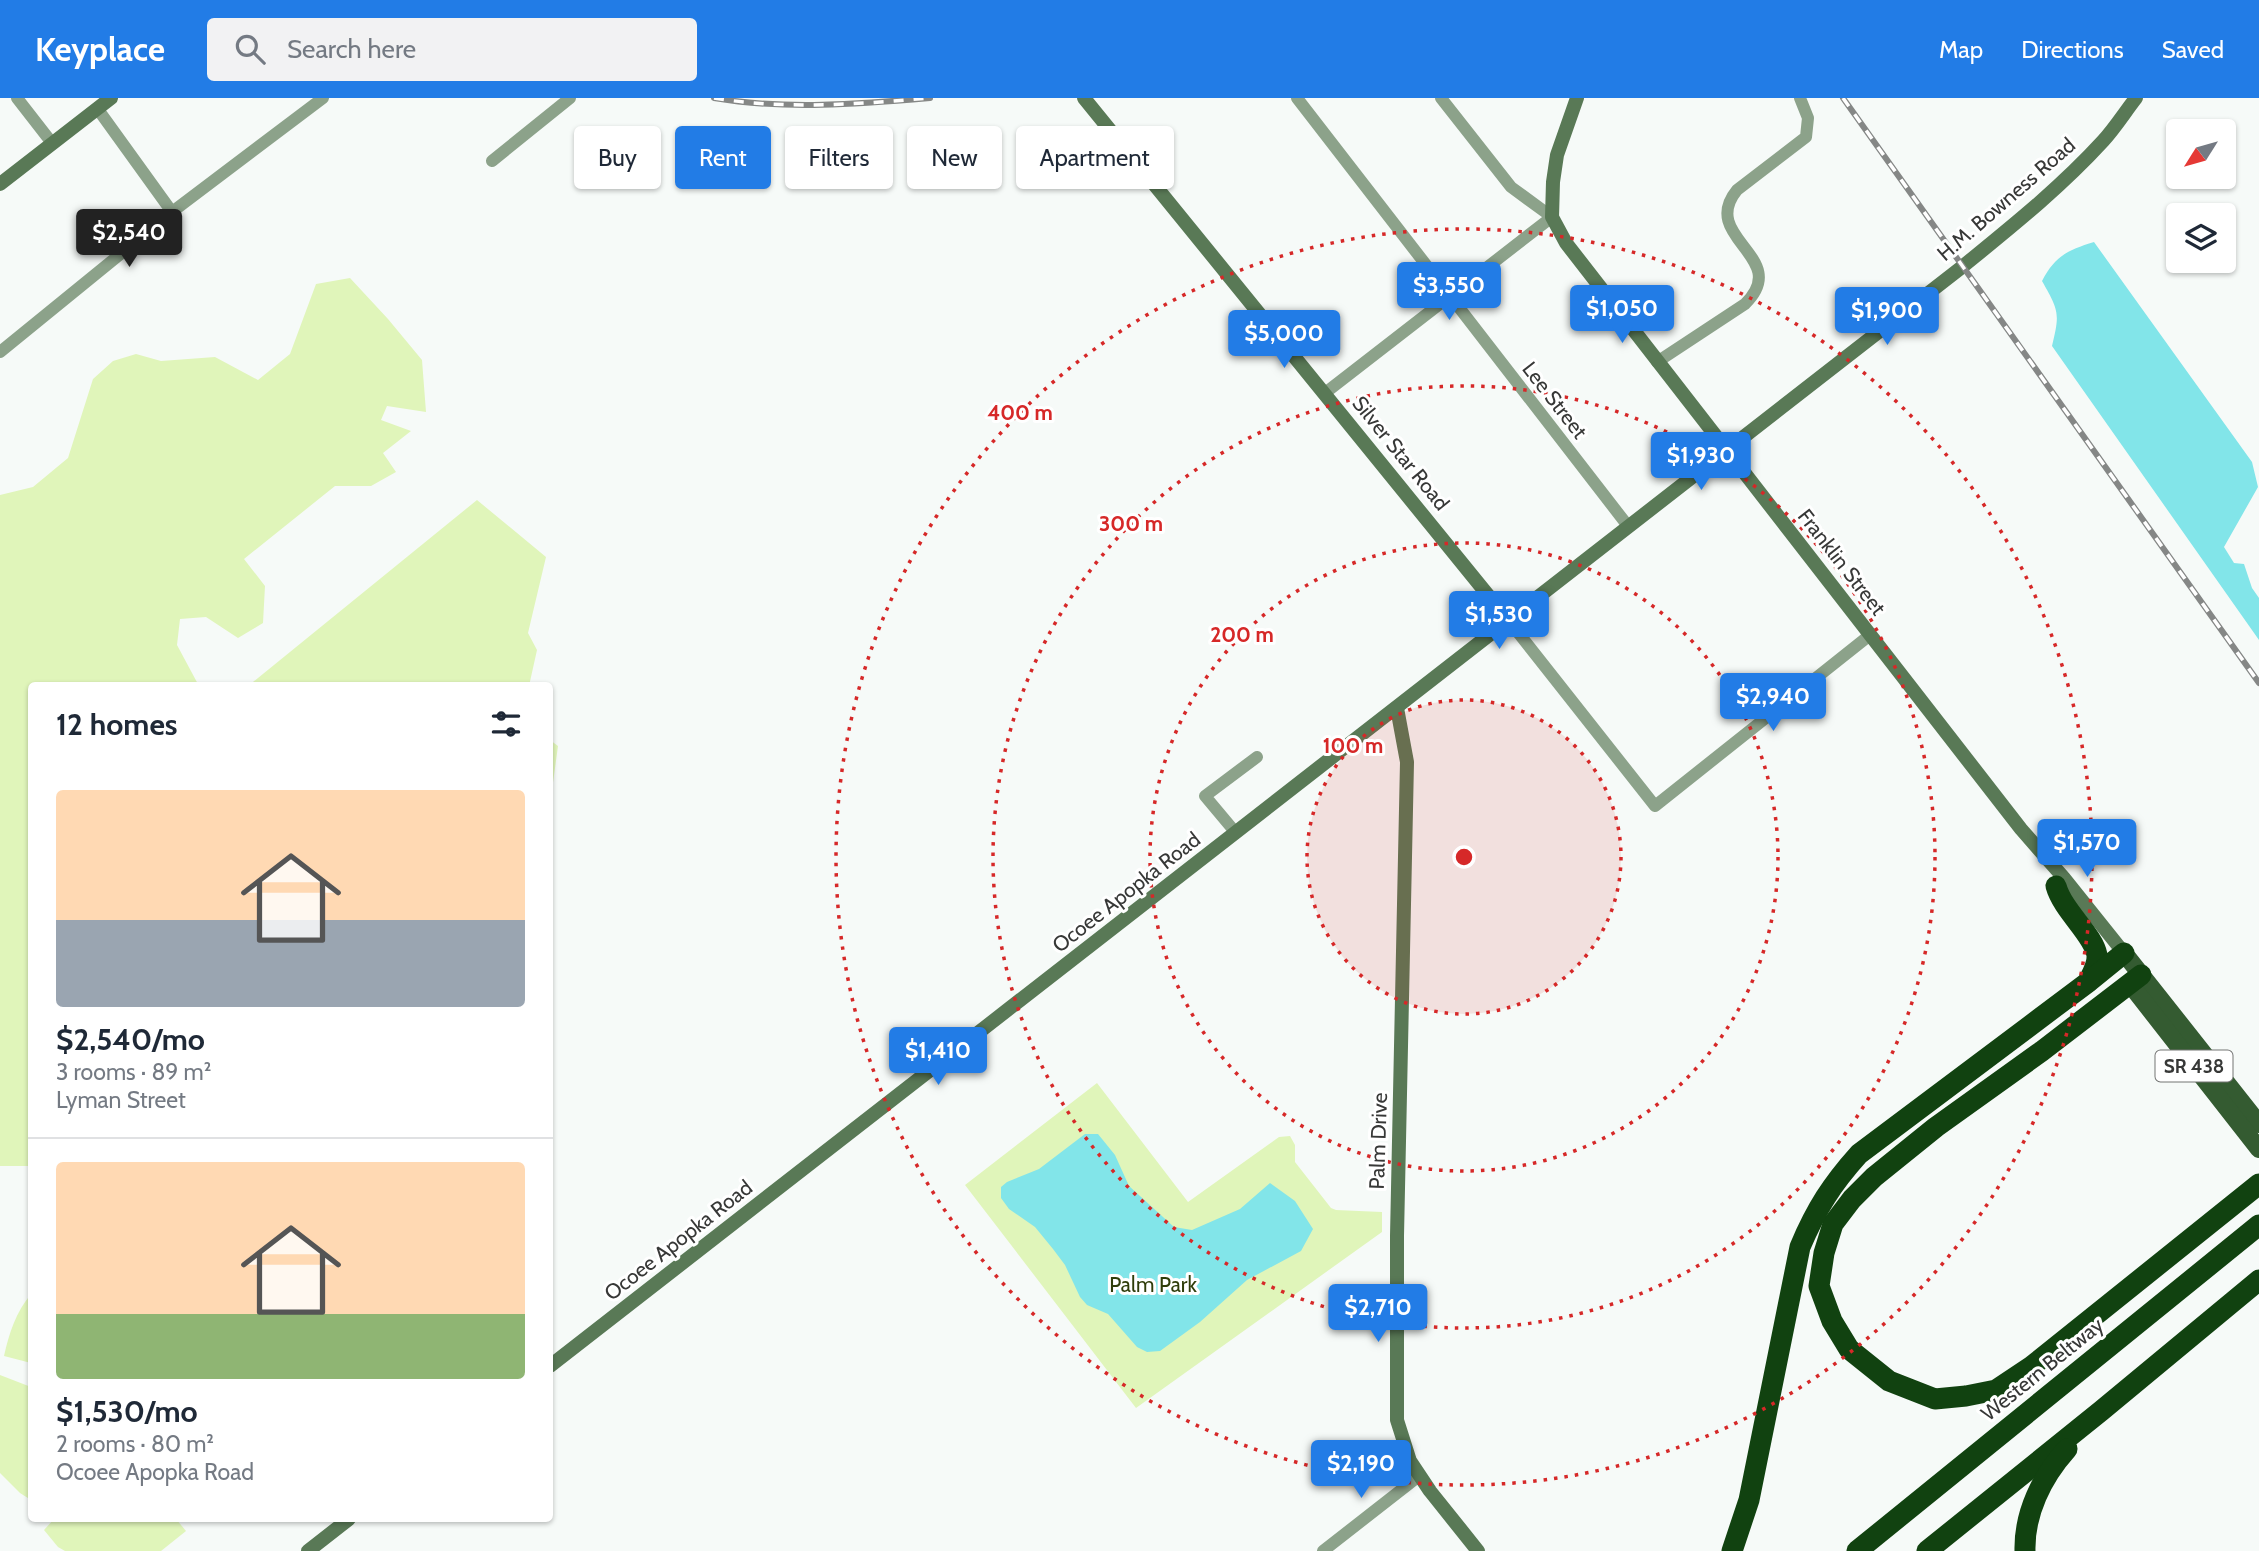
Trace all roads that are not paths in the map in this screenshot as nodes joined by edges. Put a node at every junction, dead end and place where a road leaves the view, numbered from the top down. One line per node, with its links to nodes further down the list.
1 (17, 98): 12 (street)
2 (111, 98): 11 (main road)
3 (323, 98): 15 (street)
4 (570, 98): 13 (street)
5 (1084, 98): 20 (main road, Silver Star Road)
6 (1297, 98): 17 (street, Lee Street)
7 (1441, 98): 16 (street, Franklin Street)
8 (1577, 98): 16 (main road)
9 (1800, 98): 19 (street)
10 (2136, 98): 21 (main road, H.M. Bowness Road)
11 (97, 108): 12 (main road); 15 (street)
12 (52, 143): 14 (main road)
13 (492, 161)
14 (0, 184)
15 (172, 212): 18 (street)
16 (1552, 217): 17 (street); 19 (main road, Franklin Street)
17 (1451, 297): 20 (street); 22 (street, Lee Street)
18 (0, 352)
19 (1657, 362): 21 (main road, Franklin Street)
20 (1325, 393): 23 (main road, Silver Star Road)
21 (1727, 449): 22 (main road, Ocoee Apopka Road); 24 (main road, Franklin Street / SR 438)
22 (1628, 526): 23 (main road, Ocoee Apopka Road)
23 (1509, 621): 24 (street, Silver Star Road); 25 (main road, Ocoee Apopka Road)
24 (1870, 635): 27 (main road, Franklin Street / SR 438)
25 (1398, 708): 28 (main road, Ocoee Apopka Road); 40 (main road, Palm Drive)
26 (1258, 757): 28 (street)
27 (2021, 830): 29 (main road, Franklin Street / SR 438); 30 (main road, Franklin Street / SR 438)
28 (1236, 833): 38 (main road, Ocoee Apopka Road)
29 (2056, 886): 30 (main road, Franklin Street / SR 438); 32 (highway)
30 (2118, 958): 31 (main road, Franklin Street / SR 438); 32 (highway)
31 (2135, 980): 33 (main road, Franklin Street / SR 438); 34 (main road, Franklin Street / SR 438); 35 (highway)
32 (2087, 983): 45 (highway)
33 (2259, 1124)
34 (2259, 1149)
35 (2258, 1185)
36 (2259, 1225): 46 (highway, Western Beltway)
37 (2259, 1280): 39 (highway)
38 (553, 1364)
39 (2101, 1411): 47 (highway); 48 (highway)
40 (1419, 1476): 43 (street); 44 (main road, Palm Drive)
41 (345, 1522): 42 (main road)
42 (308, 1551)
43 (1323, 1551)
44 (1478, 1551)
45 (1732, 1551)
46 (1857, 1551)
47 (1927, 1551)
48 (2025, 1551)

